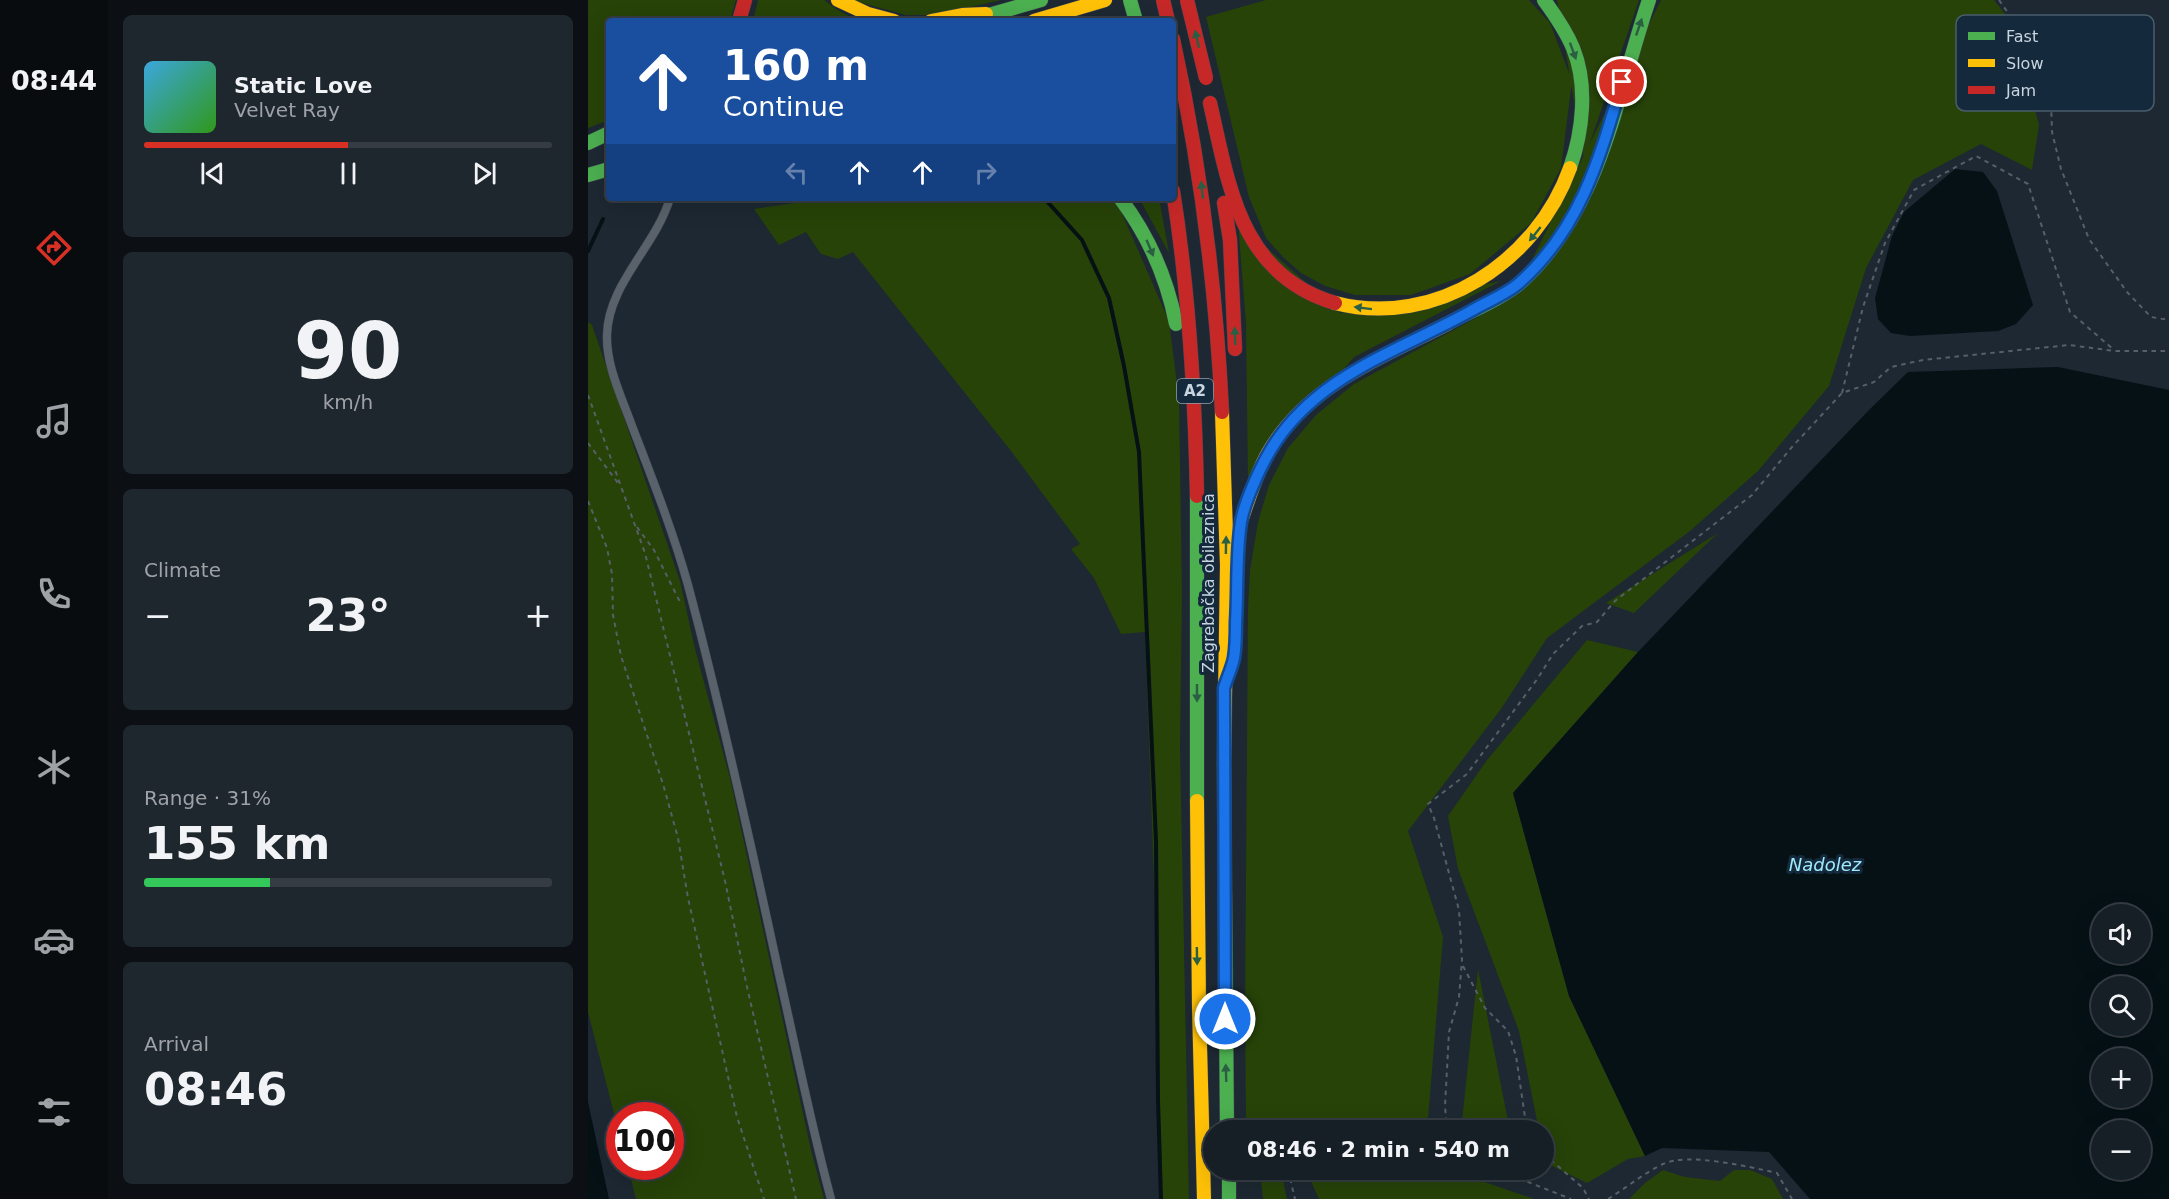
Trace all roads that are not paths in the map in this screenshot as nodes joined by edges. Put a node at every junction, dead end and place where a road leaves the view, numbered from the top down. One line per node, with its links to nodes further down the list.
1 (745, 0): 12 (highway)
2 (838, 0): 13 (highway)
3 (1041, 0): 11 (highway)
4 (1105, 0): 16 (highway)
5 (1130, 0): 17 (highway, bridge)
6 (1163, 0): 19 (highway, bridge)
7 (1187, 0): 21 (highway, one-way to 7, bridge)
8 (1198, 0): 18 (highway)
9 (1544, 0): 21 (highway, one-way to 21)
10 (1649, 0): 33 (highway, one-way to 10)
11 (994, 13): 14 (highway); 15 (highway)
12 (741, 18)
13 (883, 18)
14 (947, 18)
15 (978, 18)
16 (1044, 18)
17 (1135, 18)
18 (1139, 18)
19 (1167, 18)
20 (1176, 51): 35 (highway, Zagrebačka obilaznica / A2, one-way to 20)
21 (1210, 103): 31 (highway, one-way to 21)
22 (606, 134): 23 (highway)
23 (588, 143)
24 (606, 143): 25 (highway)
25 (588, 148)
26 (606, 170): 27 (highway)
27 (588, 175)
28 (669, 201): 38 (lane)
29 (1122, 201): 34 (highway, one-way to 34)
30 (1175, 201): 34 (highway, Zagrebačka obilaznica / A2)
31 (1236, 363)
32 (1240, 487): 33 (highway)
33 (1241, 532): 35 (highway)
34 (1198, 593): 39 (highway, Zagrebačka obilaznica / A2, one-way to 39)
35 (1224, 688): 36 (highway, Zagrebačka obilaznica / A2, one-way to 35)
36 (1227, 1120)
37 (1228, 1180): 40 (highway)
38 (831, 1199)
39 (1204, 1199)
40 (1229, 1199)

